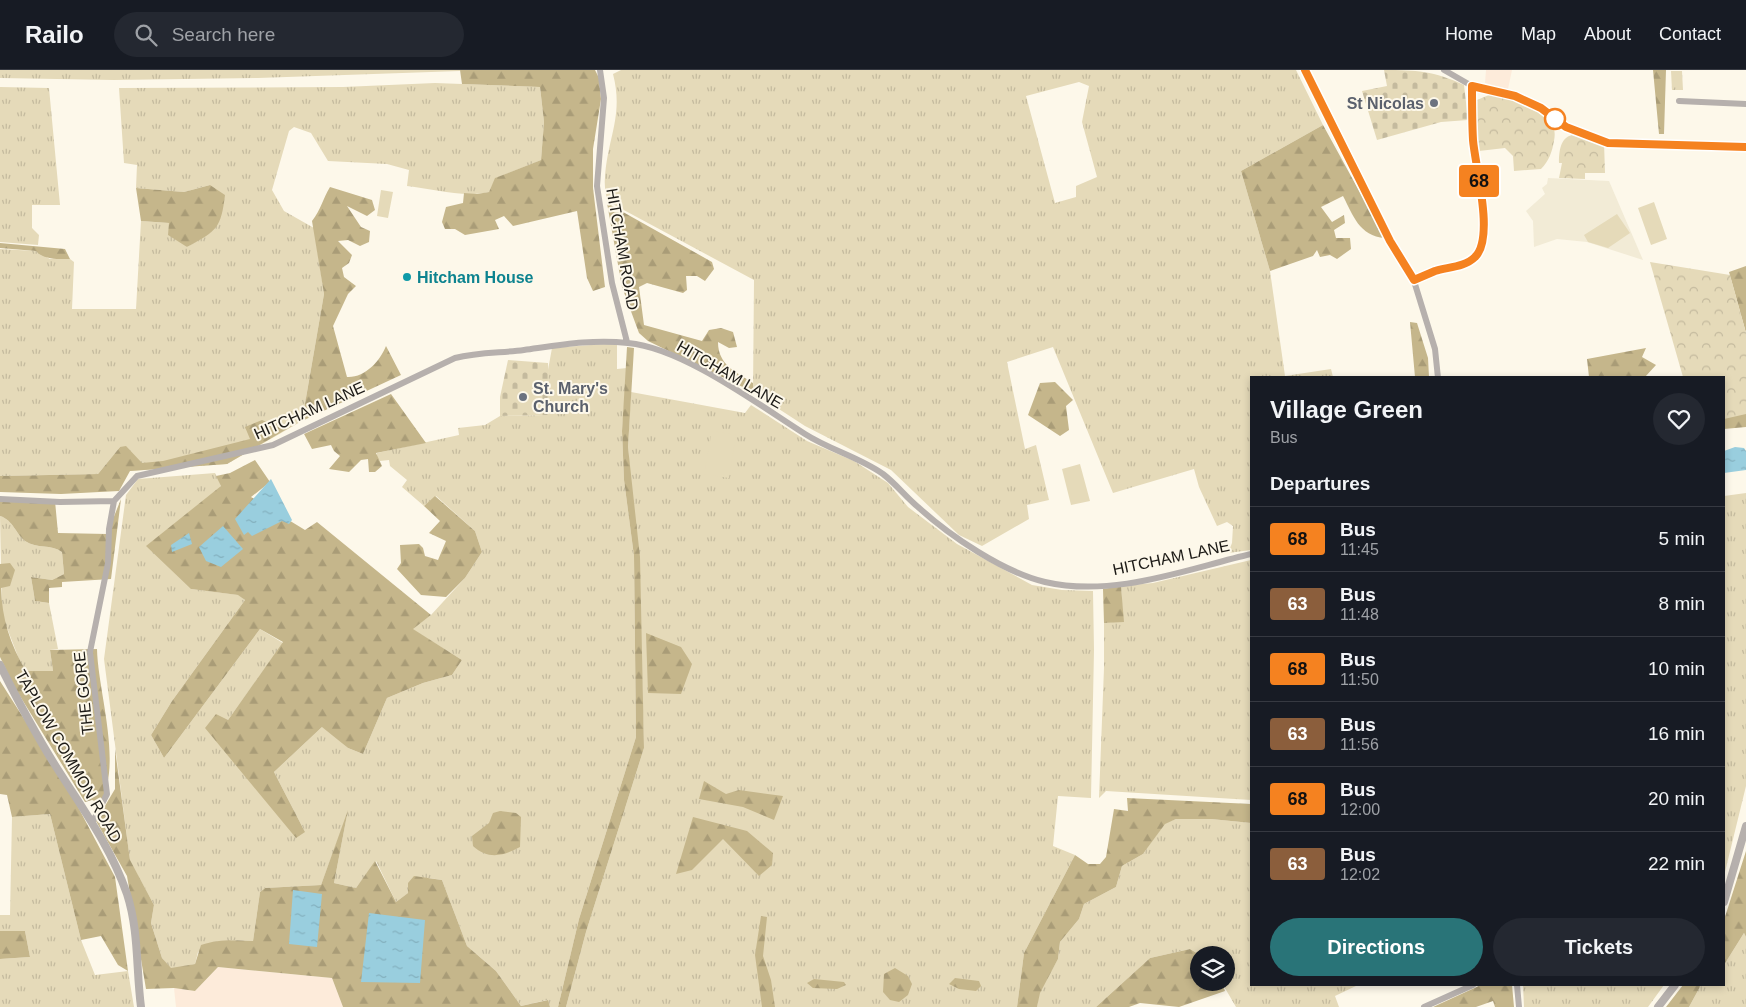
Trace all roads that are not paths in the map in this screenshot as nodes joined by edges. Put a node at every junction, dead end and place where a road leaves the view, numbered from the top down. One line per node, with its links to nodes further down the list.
1 (600, 70): 9 (street, HITCHAM ROAD)
2 (1305, 70): 8 (street)
3 (1444, 70): 4 (street)
4 (1472, 86): 7 (street); 8 (street)
5 (1679, 101): 6 (street)
6 (1746, 104)
7 (1746, 147)
8 (1414, 280): 10 (street)
9 (627, 342): 12 (street, HITCHAM LANE); 13 (street, HITCHAM LANE)
10 (1438, 376)
11 (0, 498): 12 (street)
12 (114, 501): 15 (street, THE GORE)
13 (1250, 554)
14 (0, 665): 15 (street, TAPLOW COMMON ROAD)
15 (93, 821): 21 (street, TAPLOW COMMON ROAD)
16 (1746, 826): 17 (street)
17 (1725, 899)
18 (1471, 986): 22 (street)
19 (1517, 986): 23 (street)
20 (1674, 986): 24 (street)
21 (141, 1007)
22 (1424, 1007)
23 (1519, 1007)
24 (1658, 1007)

